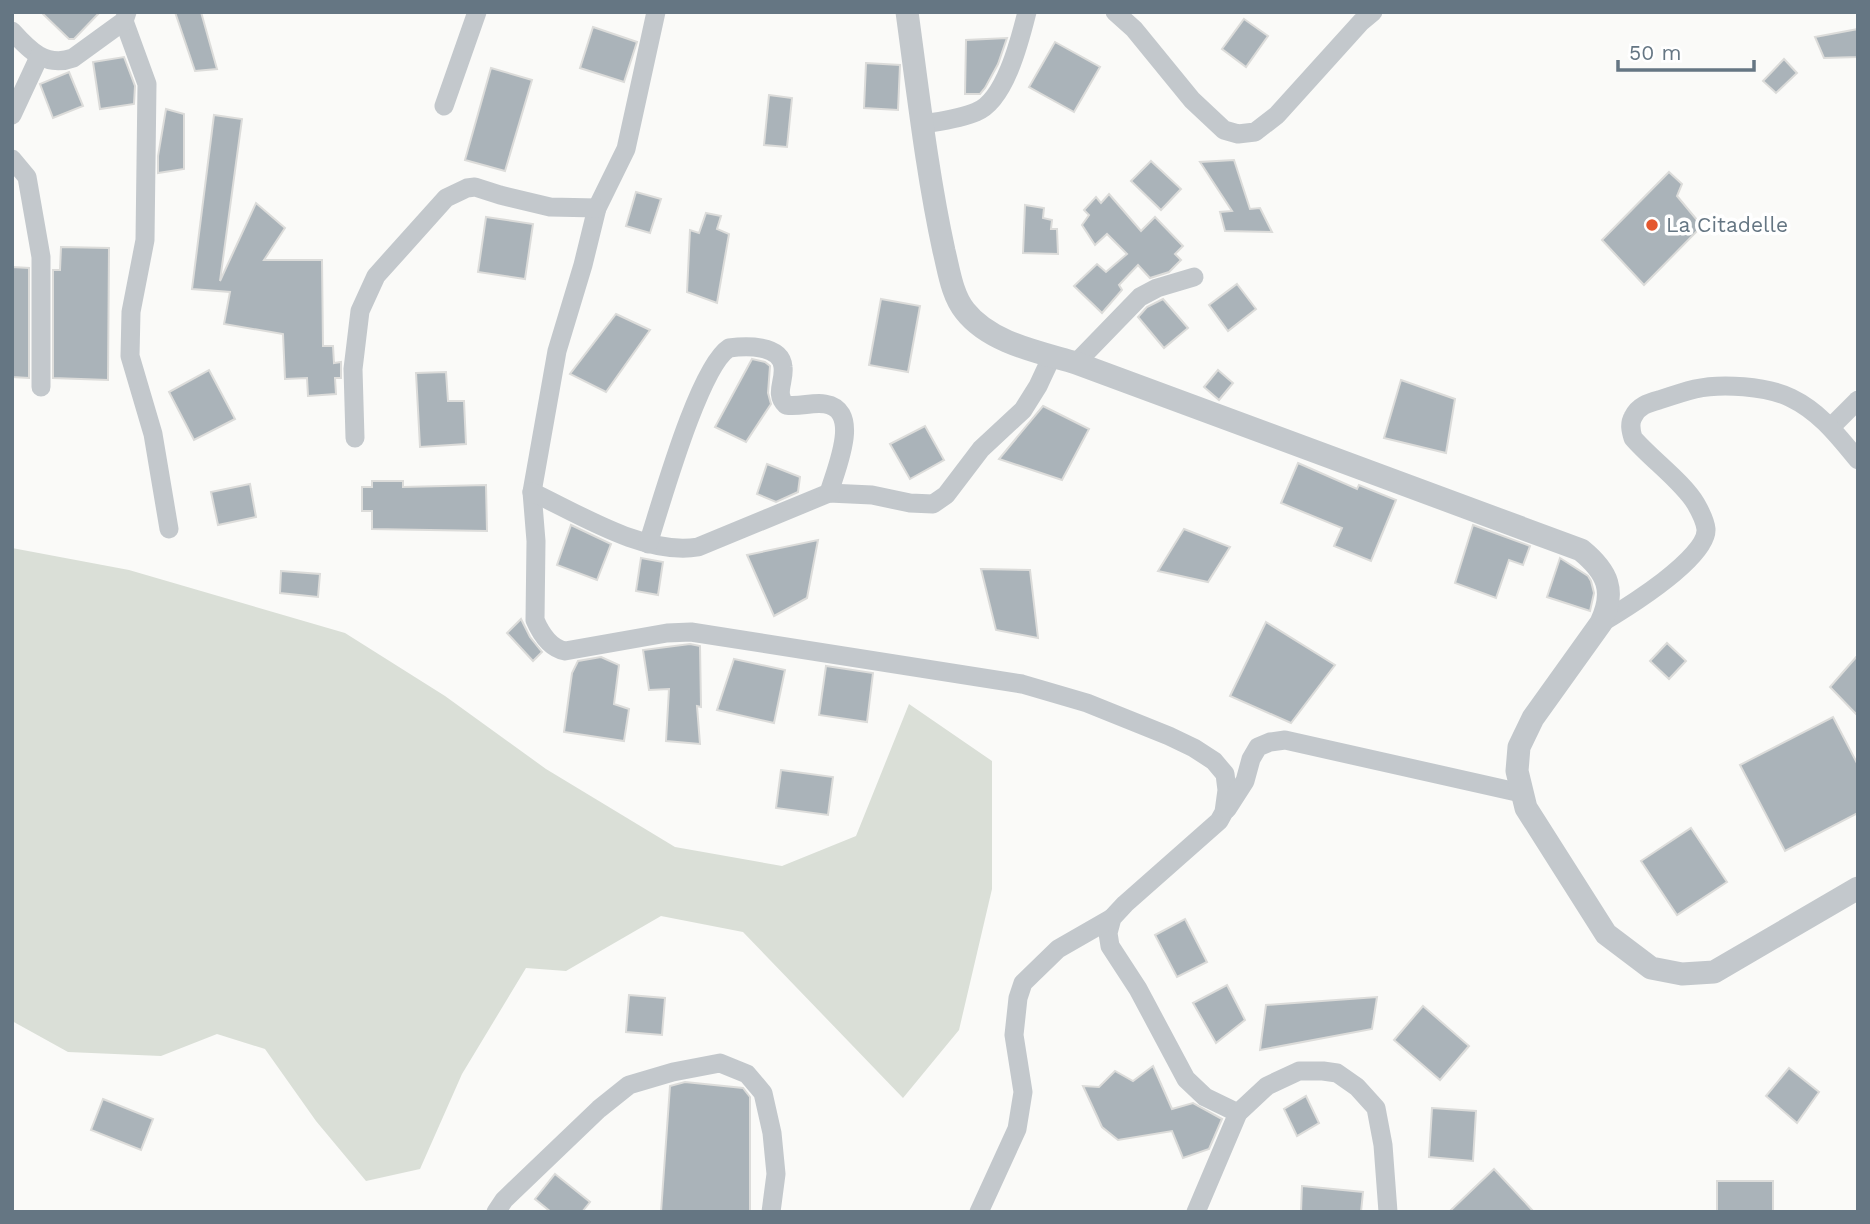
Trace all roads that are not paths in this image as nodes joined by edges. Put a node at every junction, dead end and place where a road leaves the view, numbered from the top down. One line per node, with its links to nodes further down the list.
1 (477, 12): 10 (street)
2 (656, 12): 14 (street)
3 (907, 12): 12 (street)
4 (1027, 12): 12 (street)
5 (1115, 12): 6 (street)
6 (1373, 12)
7 (126, 17): 9 (street); 25 (street)
8 (12, 31): 9 (street)
9 (38, 57): 11 (street)
10 (444, 106)
11 (12, 115)
12 (923, 124): 16 (street)
13 (12, 159): 18 (street)
14 (597, 208): 21 (street); 23 (street)
15 (1194, 277): 17 (street)
16 (1052, 356): 17 (street); 24 (street)
17 (1076, 363): 27 (street)
18 (41, 387)
19 (1858, 400): 20 (street)
20 (1831, 427): 22 (street); 27 (street)
21 (355, 438)
22 (1858, 460)
23 (532, 492): 26 (street); 29 (street)
24 (829, 493): 26 (street); 26 (street)
25 (169, 529)
26 (648, 544)
27 (1601, 623): 28 (street)
28 (1521, 793): 29 (street); 30 (street)
29 (1224, 812): 31 (street)
30 (1858, 888)
31 (1112, 918): 32 (street); 35 (street)
32 (1238, 1113): 36 (street); 37 (street)
33 (496, 1212): 34 (street)
34 (771, 1212)
35 (979, 1212)
36 (1196, 1212)
37 (1388, 1212)

